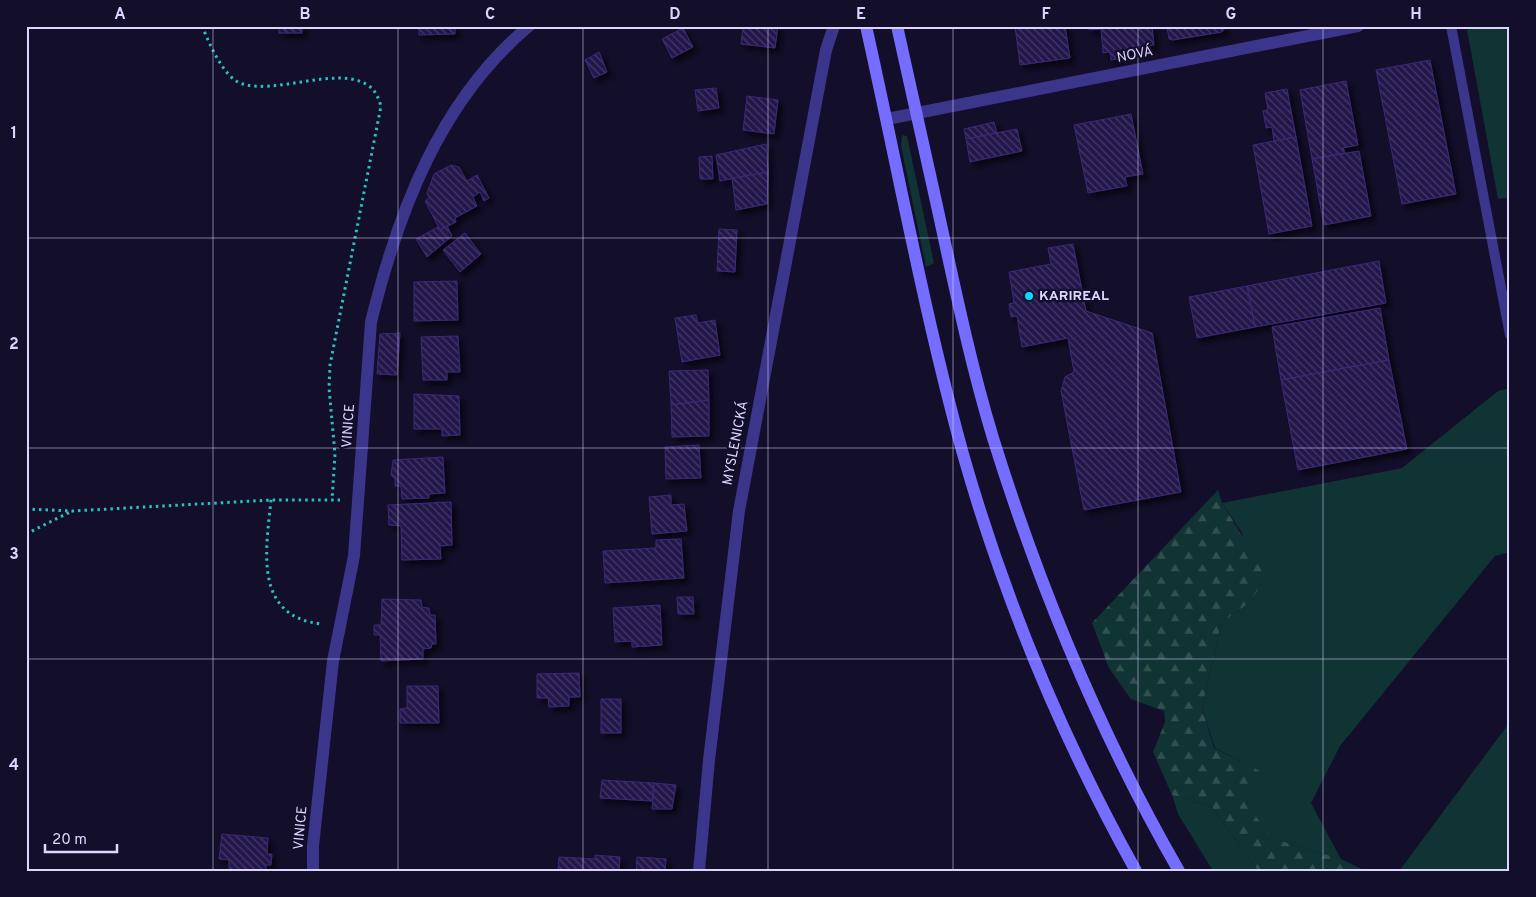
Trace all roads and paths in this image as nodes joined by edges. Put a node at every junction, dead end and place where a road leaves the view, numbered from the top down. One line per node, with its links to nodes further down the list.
1 (202, 26): 12 (path)
2 (529, 26): 13 (street, VINICE)
3 (834, 26): 19 (street, MYSLENICKÁ)
4 (866, 26): 9 (main road)
5 (1358, 26): 8 (street, NOVÁ)
6 (1451, 26): 10 (lane)
7 (896, 27): 8 (main road)
8 (917, 112): 9 (street, NOVÁ); 21 (main road)
9 (887, 119): 20 (main road)
10 (1510, 335)
11 (271, 500): 12 (path); 15 (path); 17 (path)
12 (332, 500): 13 (path)
13 (359, 501): 17 (street, VINICE)
14 (26, 508): 15 (path)
15 (73, 511): 16 (path)
16 (26, 534)
17 (340, 626): 18 (street, VINICE)
18 (313, 871)
19 (699, 871)
20 (1136, 871)
21 (1180, 871)

